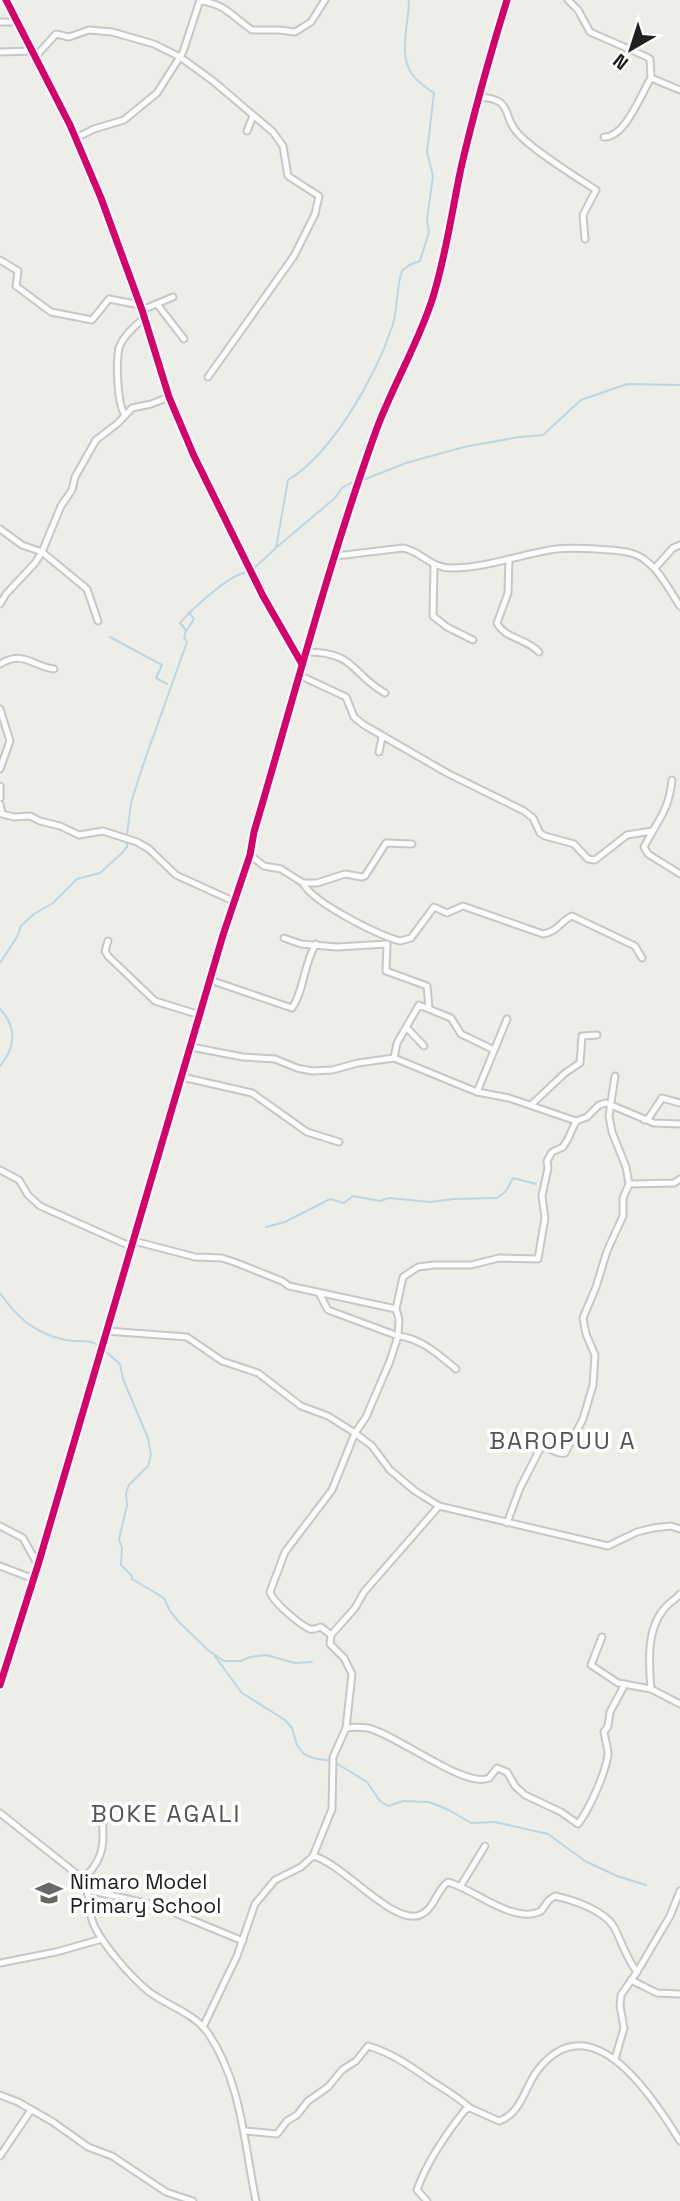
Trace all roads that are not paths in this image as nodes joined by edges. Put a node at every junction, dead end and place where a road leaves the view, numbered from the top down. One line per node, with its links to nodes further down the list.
1 (6, 0): 7 (street)
2 (200, 0): 3 (street); 10 (street)
3 (325, 0)
4 (507, 0): 13 (street)
5 (568, 0): 11 (street)
6 (0, 22): 7 (street)
7 (17, 22): 9 (street)
8 (0, 52): 9 (street)
9 (35, 54): 10 (street); 17 (street)
10 (180, 57): 14 (street); 17 (street)
11 (651, 78): 12 (street); 16 (street)
12 (680, 90)
13 (480, 97): 18 (street); 31 (street)
14 (253, 116): 15 (street); 25 (street)
15 (247, 131)
16 (604, 137)
17 (76, 138): 22 (street)
18 (585, 239)
19 (0, 260): 22 (street)
20 (173, 297): 21 (street)
21 (156, 304): 22 (street); 24 (street)
22 (141, 308): 23 (street)
23 (144, 318): 26 (street); 27 (street)
24 (184, 339)
25 (208, 377)
26 (169, 397): 27 (street); 42 (street)
27 (125, 415): 30 (street)
28 (0, 529): 30 (street)
29 (680, 545): 34 (street)
30 (42, 552): 35 (street); 37 (street)
31 (335, 556): 33 (street); 39 (street)
32 (509, 559): 33 (street); 34 (street); 40 (street)
33 (434, 565): 38 (street)
34 (654, 568): 36 (street)
35 (0, 604)
36 (680, 606)
37 (98, 621)
38 (473, 640)
39 (306, 652): 42 (street); 45 (street)
40 (539, 652)
41 (0, 664): 43 (street)
42 (302, 664): 44 (street)
43 (54, 669)
44 (299, 675): 47 (street); 56 (street)
45 (385, 692)
46 (0, 709): 49 (street)
47 (382, 737): 48 (street); 54 (street)
48 (379, 751)
49 (0, 769)
50 (672, 780): 54 (street)
51 (0, 786): 52 (street)
52 (0, 798)
53 (0, 804): 59 (street)
54 (652, 831): 57 (street)
55 (412, 844): 58 (street)
56 (250, 855): 58 (street); 59 (street)
57 (680, 874)
58 (303, 883): 62 (street)
59 (233, 901): 65 (street)
60 (284, 938): 63 (street)
61 (108, 941): 67 (street)
62 (389, 941): 63 (street); 64 (street); 66 (street)
63 (316, 944): 65 (street)
64 (642, 958)
65 (209, 980): 67 (street)
66 (429, 1008): 69 (street); 73 (street)
67 (200, 1015): 72 (street)
68 (507, 1019): 73 (street)
69 (407, 1028): 71 (street); 74 (street)
70 (597, 1035): 80 (street)
71 (424, 1046)
72 (191, 1047): 74 (street); 76 (street)
73 (494, 1050): 77 (street)
74 (394, 1058): 77 (street)
75 (615, 1076): 79 (street)
76 (182, 1077): 84 (street); 88 (street)
77 (477, 1092): 80 (street)
78 (680, 1103): 81 (street)
79 (610, 1104): 81 (street); 82 (street); 87 (street)
80 (531, 1105): 82 (street)
81 (644, 1120): 83 (street)
82 (576, 1121): 90 (street)
83 (680, 1124)
84 (339, 1142)
85 (0, 1170): 88 (street)
86 (680, 1179): 87 (street)
87 (629, 1184): 96 (street)
88 (133, 1244): 89 (street); 91 (street)
89 (319, 1293): 90 (street); 92 (street)
90 (396, 1308): 92 (street)
91 (106, 1331): 94 (street); 99 (street)
92 (398, 1336): 93 (street); 94 (street)
93 (456, 1369)
94 (355, 1433): 95 (street); 103 (street)
95 (439, 1506): 96 (street); 103 (street)
96 (507, 1523): 98 (street)
97 (0, 1526): 99 (street)
98 (680, 1529)
99 (38, 1565): 101 (street)
100 (0, 1566): 101 (street)
101 (34, 1579): 106 (street)
102 (680, 1594): 107 (street)
103 (331, 1635): 109 (street)
104 (603, 1637): 105 (street)
105 (625, 1684): 107 (street); 109 (street)
106 (0, 1685)
107 (651, 1689): 108 (street)
108 (680, 1704)
109 (346, 1728): 113 (street)
110 (0, 1814): 114 (street)
111 (107, 1815): 114 (street)
112 (485, 1846): 115 (street)
113 (313, 1856): 115 (street); 119 (street)
114 (83, 1879): 116 (street)
115 (460, 1887): 121 (street)
116 (88, 1891): 118 (street); 119 (street)
117 (680, 1891): 121 (street)
118 (102, 1938): 120 (street); 124 (street)
119 (243, 1941): 124 (street)
120 (0, 1963)
121 (636, 1972): 122 (street)
122 (631, 1980): 123 (street); 125 (street)
123 (680, 1994)
124 (203, 2027): 129 (street)
125 (615, 2059): 127 (street); 130 (street)
126 (0, 2095): 128 (street)
127 (470, 2108): 129 (street); 134 (street)
128 (31, 2110): 131 (street); 132 (street)
129 (245, 2131): 133 (street)
130 (680, 2141)
131 (0, 2156)
132 (193, 2201)
133 (256, 2201)
134 (427, 2201)

